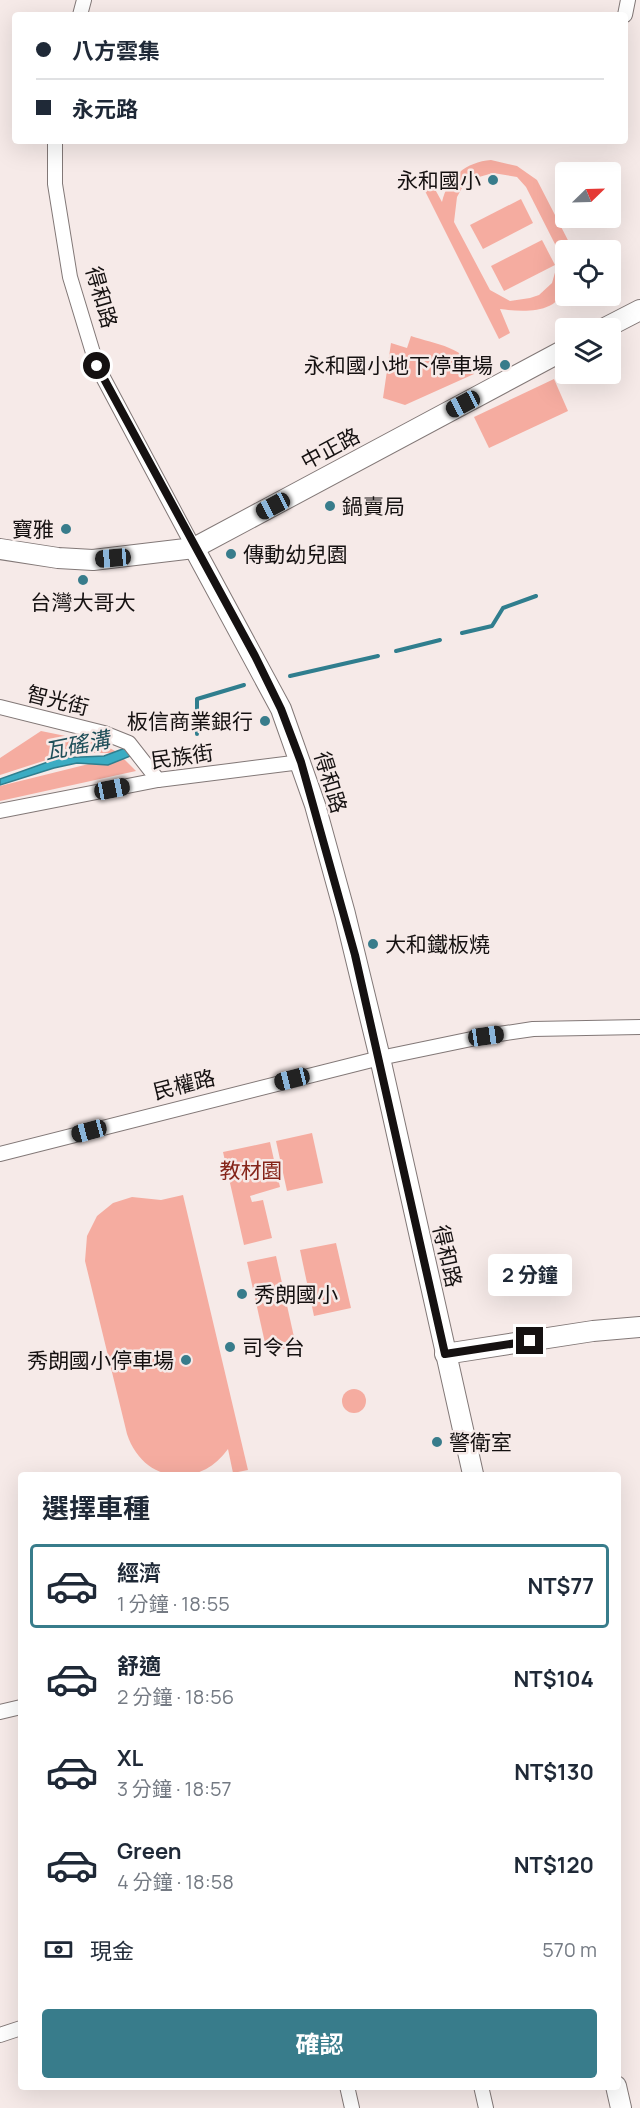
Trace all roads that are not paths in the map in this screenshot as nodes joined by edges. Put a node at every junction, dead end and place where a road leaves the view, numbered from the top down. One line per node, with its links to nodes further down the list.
1 (55, 144): 5 (street, 得和路)
2 (640, 310): 3 (street)
3 (621, 320)
4 (555, 355): 5 (street, 中正路)
5 (194, 548): 6 (street, 中正路); 8 (street, 得和路)
6 (0, 549)
7 (0, 707): 9 (street, 智光街)
8 (301, 762): 9 (street, 民族街); 12 (street, 得和路)
9 (158, 780): 10 (street, 民族街)
10 (0, 811)
11 (640, 1027): 12 (street, 民權路)
12 (380, 1058): 13 (street, 民權路); 15 (street, 得和路)
13 (0, 1154)
14 (640, 1327): 15 (street)
15 (445, 1354): 16 (street, 得和路)
16 (473, 1472)
17 (18, 1708): 18 (street)
18 (0, 1712)
19 (18, 2029): 20 (street)
20 (0, 2035)
21 (348, 2090): 24 (street)
22 (482, 2090): 25 (street)
23 (617, 2090): 26 (street)
24 (352, 2108)
25 (486, 2108)
26 (621, 2108)

